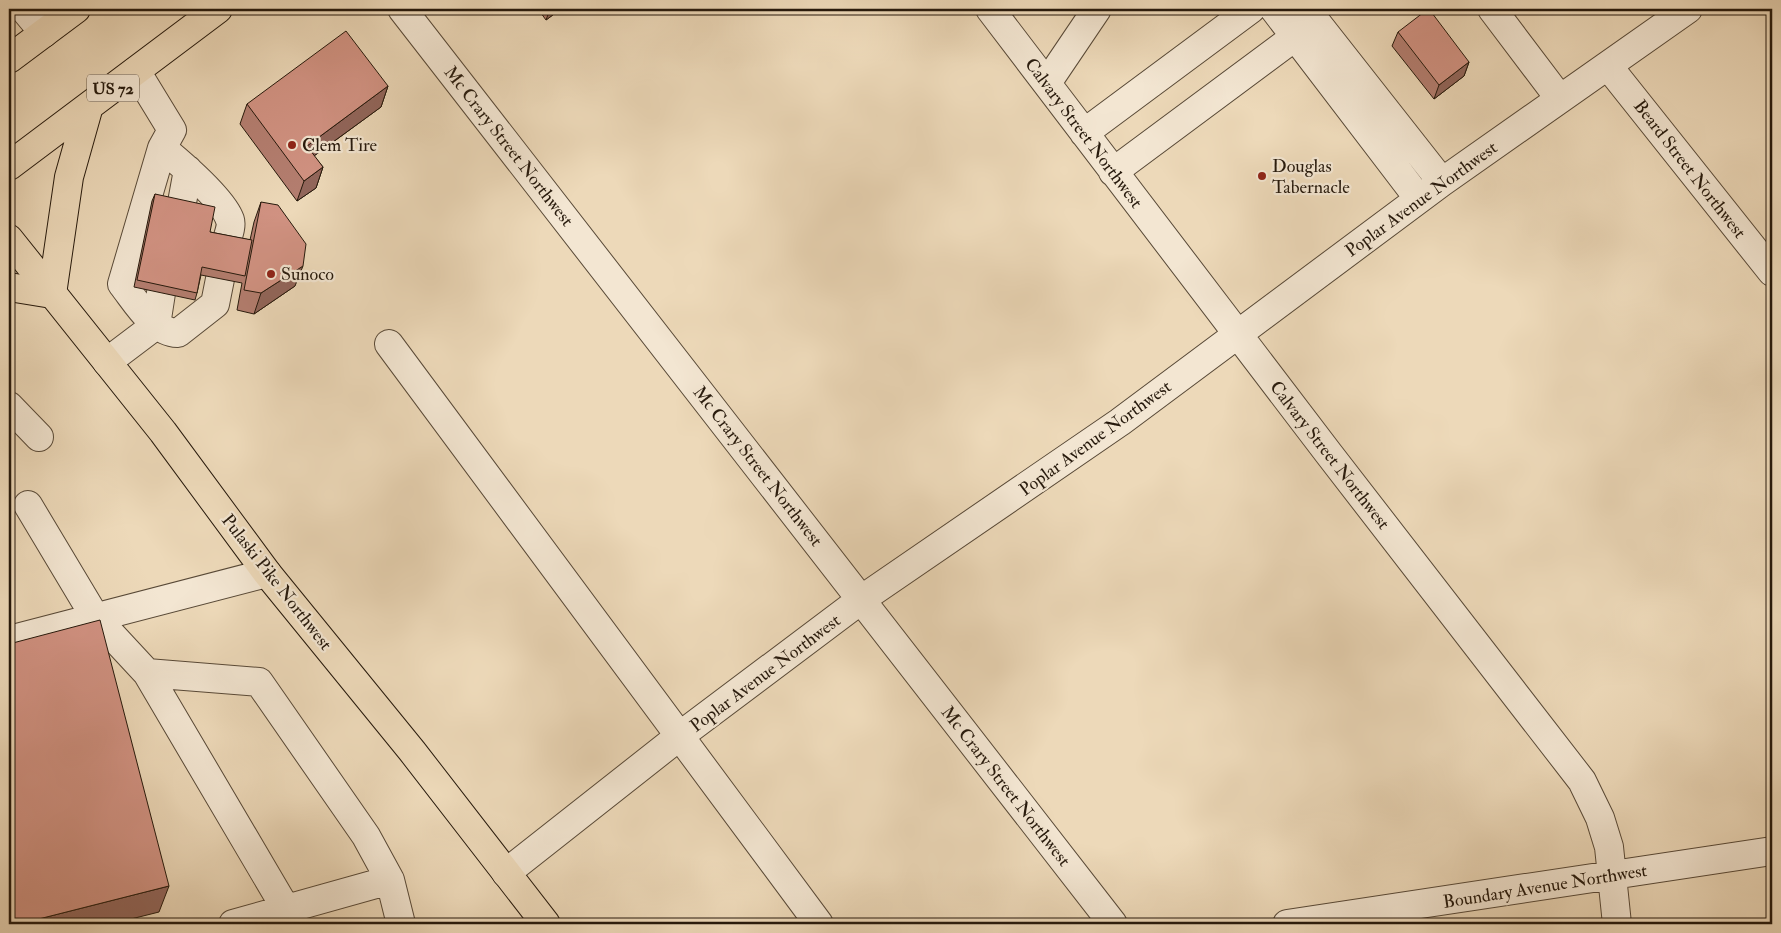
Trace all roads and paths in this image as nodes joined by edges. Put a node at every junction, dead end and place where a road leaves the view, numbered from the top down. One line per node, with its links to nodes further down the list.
1 (24, 9): 12 (street)
2 (76, 9): 12 (main road)
3 (218, 9): 17 (main road, US 72)
4 (402, 9): 44 (street, Mc Crary Street Northwest)
5 (1097, 9): 18 (street)
6 (1251, 9): 21 (street)
7 (1274, 9): 13 (street)
8 (1306, 9): 26 (street)
9 (1492, 9): 19 (street)
10 (1688, 9): 16 (street, Poplar Avenue Northwest)
11 (999, 12): 18 (street, Calvary Street Northwest)
12 (41, 35): 14 (main road); 15 (main road)
13 (1296, 36): 25 (street); 27 (street)
14 (9, 38)
15 (9, 59)
16 (1608, 66): 19 (street, Poplar Avenue Northwest); 31 (street, Beard Street Northwest)
17 (136, 71): 20 (main road, US 72); 22 (street)
18 (1047, 83): 21 (street, Calvary Street Northwest)
19 (1560, 100): 26 (street, Poplar Avenue Northwest)
20 (89, 106): 23 (main road, US 72); 35 (main road)
21 (1084, 133): 25 (street, Calvary Street Northwest)
22 (162, 148): 24 (street); 36 (street)
23 (9, 166)
24 (188, 170): 28 (street); 30 (street)
25 (1113, 172): 37 (street, Calvary Street Northwest)
26 (1442, 182): 27 (street, Poplar Avenue Northwest)
27 (1419, 199): 37 (street, Poplar Avenue Northwest)
28 (181, 208)
29 (9, 239): 35 (main road, Pulaski Pike Northwest)
30 (226, 243)
31 (1772, 272)
32 (220, 279): 36 (street)
33 (9, 287): 35 (main road)
34 (161, 293): 36 (street)
35 (52, 294): 39 (main road, Pulaski Pike Northwest)
36 (156, 325): 39 (street)
37 (1238, 334): 44 (street, Poplar Avenue Northwest); 51 (street, Calvary Street Northwest)
38 (389, 344): 48 (street)
39 (107, 362): 43 (main road, Pulaski Pike Northwest)
40 (9, 406): 41 (street)
41 (39, 437)
42 (28, 505): 45 (street)
43 (267, 573): 45 (street); 50 (main road, Pulaski Pike Northwest)
44 (862, 599): 48 (street, Poplar Avenue Northwest); 58 (street, Mc Crary Street Northwest)
45 (95, 617): 46 (street); 47 (street)
46 (9, 640)
47 (147, 672): 52 (street); 53 (street)
48 (680, 735): 50 (street, Poplar Avenue Northwest); 57 (street)
49 (1772, 852): 51 (street, Boundary Avenue Northwest)
50 (506, 873): 56 (main road, Pulaski Pike Northwest)
51 (1612, 876): 59 (street, Boundary Avenue Northwest); 60 (street, Calvary Street Northwest)
52 (390, 880): 53 (street); 55 (street)
53 (286, 909): 54 (street)
54 (233, 924)
55 (401, 924)
56 (546, 924)
57 (819, 924)
58 (1113, 924)
59 (1287, 924)
60 (1617, 924)

